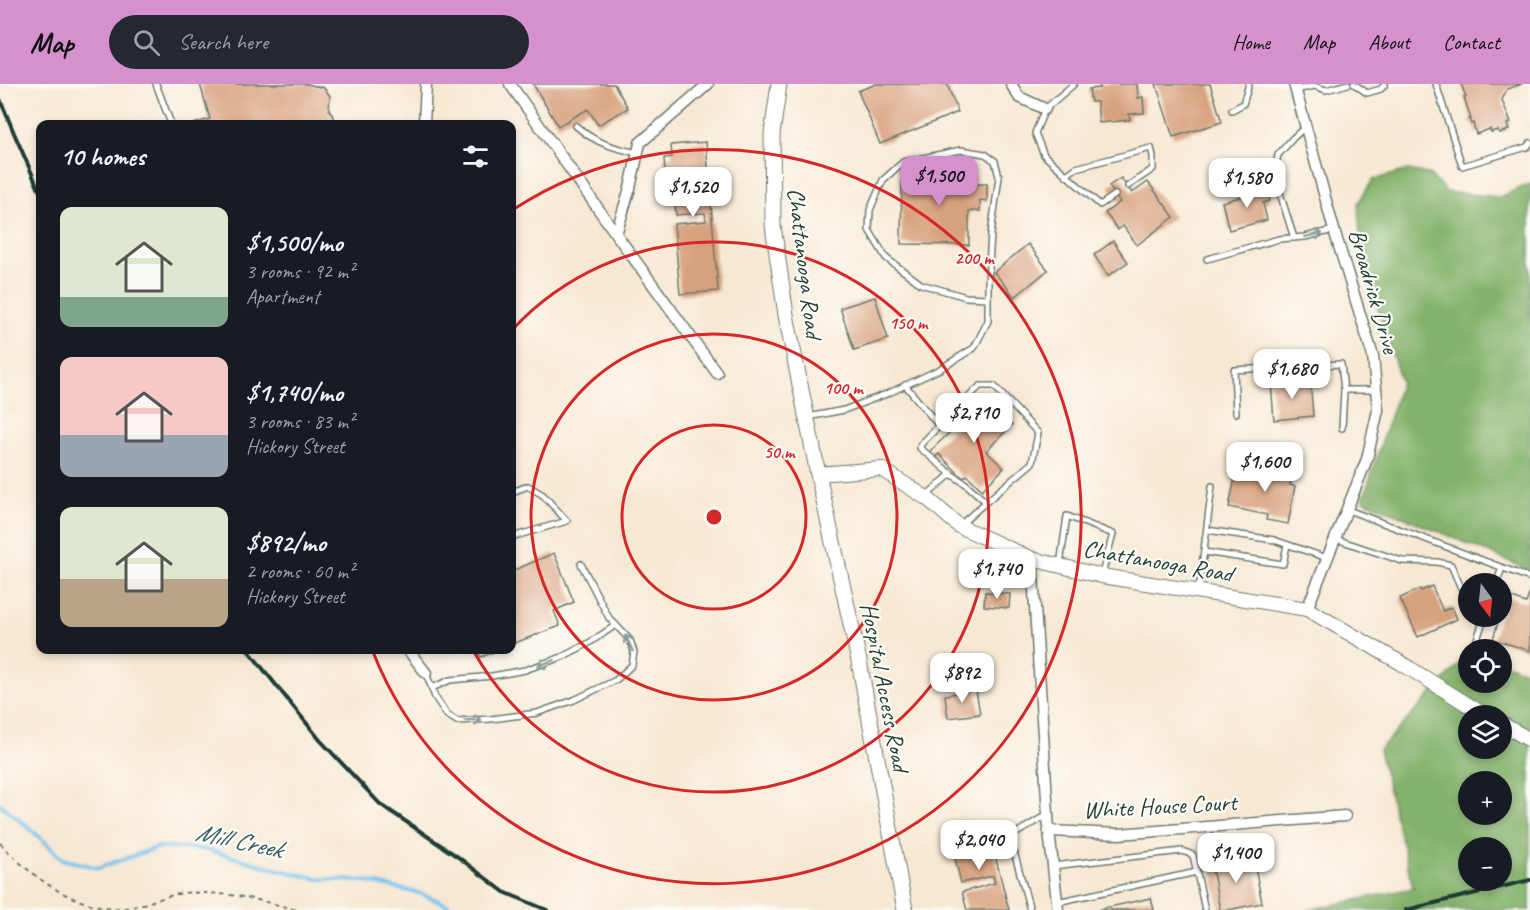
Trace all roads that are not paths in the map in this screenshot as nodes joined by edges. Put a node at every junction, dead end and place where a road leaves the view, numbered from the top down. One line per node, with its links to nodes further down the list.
1 (156, 84): 17 (lane)
2 (426, 84): 18 (street)
3 (510, 84): 27 (street)
4 (708, 84): 22 (street)
5 (779, 84): 36 (main road, Chattanooga Road)
6 (1011, 84): 15 (street)
7 (1074, 84): 15 (lane)
8 (1249, 84): 16 (lane)
9 (1348, 84): 13 (lane)
10 (1354, 84): 11 (lane)
11 (1385, 84)
12 (1436, 84): 21 (lane)
13 (1314, 85): 14 (lane)
14 (1295, 87): 20 (street, Broadrick Drive)
15 (1045, 109): 23 (lane)
16 (1232, 111)
17 (170, 120)
18 (424, 120)
19 (576, 126): 22 (lane)
20 (1306, 126): 26 (street, Broadrick Drive); 28 (lane)
21 (1530, 143)
22 (638, 153): 27 (street)
23 (1066, 174): 24 (lane); 25 (lane)
24 (1128, 186)
25 (1116, 195)
26 (1334, 230): 28 (lane, one-way to 26); 34 (street, Broadrick Drive)
27 (616, 234): 31 (street)
28 (1294, 238): 29 (lane)
29 (1207, 259)
30 (988, 298): 30 (lane); 32 (lane)
31 (717, 373)
32 (905, 385): 36 (lane); 37 (lane)
33 (1344, 390): 34 (lane); 35 (lane); 38 (lane)
34 (1377, 390): 45 (street, Broadrick Drive)
35 (1236, 413)
36 (806, 417): 39 (main road, Chattanooga Road)
37 (939, 426): 40 (lane); 44 (lane)
38 (1342, 428)
39 (818, 474): 43 (street, Chattanooga Road); 78 (main road, Hospital Access Road)
40 (951, 474): 43 (lane); 44 (lane)
41 (1212, 486): 47 (lane)
42 (516, 490): 48 (lane)
43 (925, 497): 46 (street, Chattanooga Road)
44 (986, 502): 46 (lane)
45 (1346, 509): 49 (street, Broadrick Drive); 56 (lane)
46 (959, 526): 53 (street, Chattanooga Road)
47 (1206, 530): 50 (lane); 51 (lane)
48 (516, 536)
49 (1334, 538): 52 (street, Broadrick Drive); 60 (lane)
50 (1287, 544): 51 (lane); 52 (lane)
51 (1204, 552): 61 (lane)
52 (1327, 558): 62 (street, Broadrick Drive)
53 (1032, 559): 55 (street, Chattanooga Road); 72 (street)
54 (581, 564): 63 (lane)
55 (1060, 566): 58 (street, Chattanooga Road); 58 (lane)
56 (1502, 568): 57 (lane); 59 (lane)
57 (1500, 573)
58 (1102, 576): 61 (street, Chattanooga Road)
59 (1530, 578)
60 (1458, 582)
61 (1198, 591): 62 (street, Chattanooga Road)
62 (1307, 609): 69 (street, Chattanooga Road)
63 (616, 625): 68 (lane, one-way to 68); 68 (lane, one-way to 63)
64 (1481, 627): 65 (lane)
65 (1477, 639)
66 (411, 654): 67 (street)
67 (426, 673): 68 (lane)
68 (432, 688)
69 (1468, 705)
70 (1512, 730): 71 (street)
71 (1530, 740)
72 (1048, 814): 74 (street); 79 (lane)
73 (1345, 816): 74 (street, White House Court)
74 (1049, 831): 75 (street)
75 (1053, 866): 76 (lane); 77 (street)
76 (1197, 872): 77 (lane); 80 (lane)
77 (1057, 906)
78 (905, 910)
79 (1030, 910)
80 (1205, 910)

